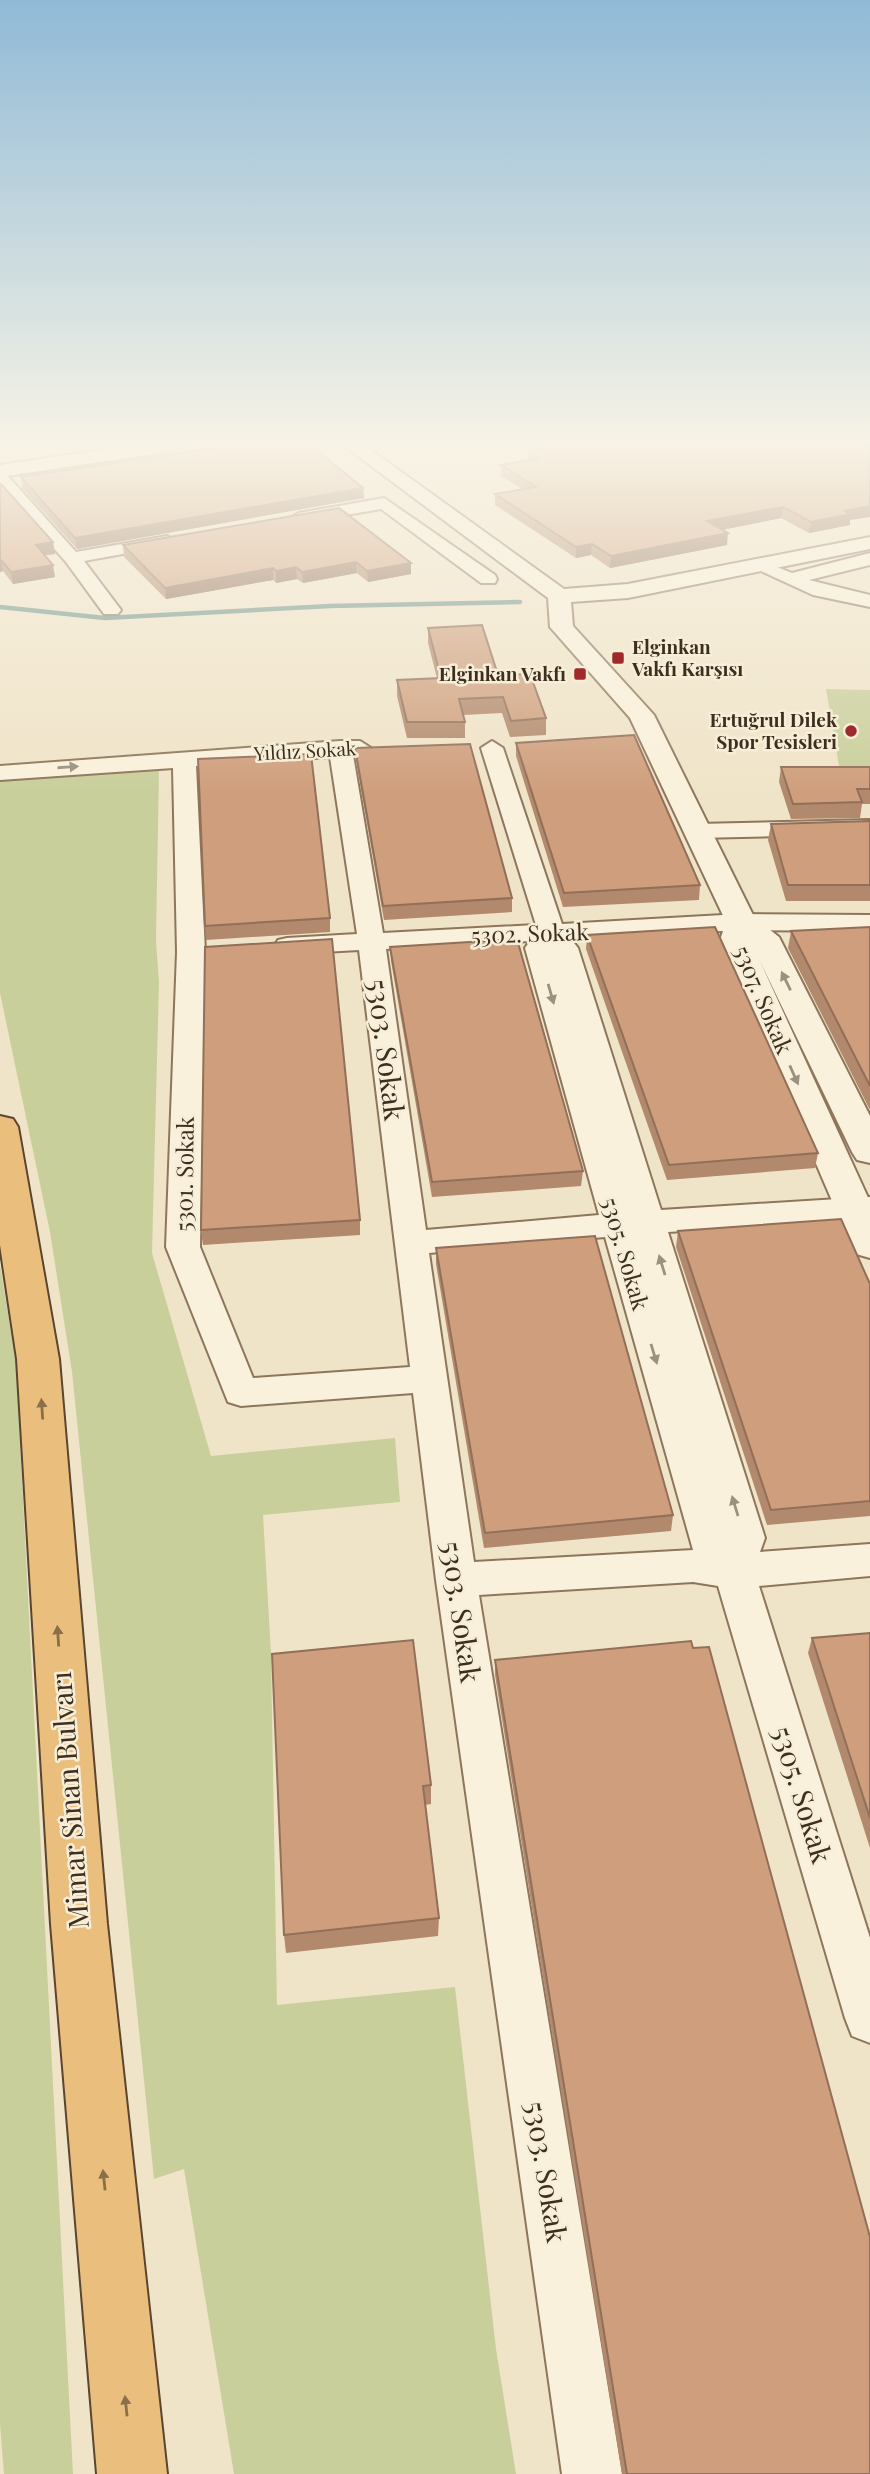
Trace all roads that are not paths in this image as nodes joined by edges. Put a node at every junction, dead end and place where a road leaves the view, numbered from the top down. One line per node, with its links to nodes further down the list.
1 (74, 560): 11 (street)
2 (463, 560): 7 (street)
3 (510, 560): 9 (street)
4 (780, 560): 6 (street)
5 (864, 560): 8 (street)
6 (757, 565): 8 (street); 9 (street)
7 (488, 579)
8 (790, 579): 10 (street)
9 (559, 596): 20 (street)
10 (870, 601)
11 (111, 610)
12 (519, 746): 16 (street)
13 (340, 748): 14 (street, Yıldız Sokak); 17 (street, Yıldız Sokak); 24 (street, 5303. Sokak)
14 (381, 748)
15 (464, 748): 16 (street)
16 (492, 748): 23 (street, 5305. Sokak)
17 (184, 758): 18 (street, Yıldız Sokak, one-way to 17); 33 (street, 5301. Sokak)
18 (0, 773)
19 (870, 827): 20 (street)
20 (697, 831): 21 (street)
21 (741, 922): 22 (street, 5302. Sokak); 23 (street, 5302. Sokak); 27 (street, 5307. Sokak, one-way to 21); 28 (street, 5307. Sokak, one-way to 28)
22 (870, 923)
23 (552, 934): 24 (street, 5302. Sokak); 29 (street, 5305. Sokak); 30 (street, 5305. Sokak, one-way to 30)
24 (371, 940): 25 (street, 5302. Sokak); 31 (street, 5303. Sokak)
25 (260, 947)
26 (0, 1127): 38 (highway, Mimar Sinan Bulvarı, one-way to 26)
27 (870, 1152)
28 (862, 1209): 29 (street); 32 (street, 5307. Sokak)
29 (649, 1222): 30 (street); 35 (street, 5305. Sokak, one-way to 29)
30 (616, 1225): 31 (street); 35 (street, 5305. Sokak, one-way to 35)
31 (411, 1243): 33 (street, 5303. Sokak)
32 (870, 1245)
33 (428, 1379): 36 (street, 5303. Sokak)
34 (870, 1560): 35 (street)
35 (734, 1571): 36 (street); 37 (street, 5305. Sokak)
36 (456, 1580): 39 (street, 5303. Sokak)
37 (870, 2018)
38 (132, 2474)
39 (593, 2474)

